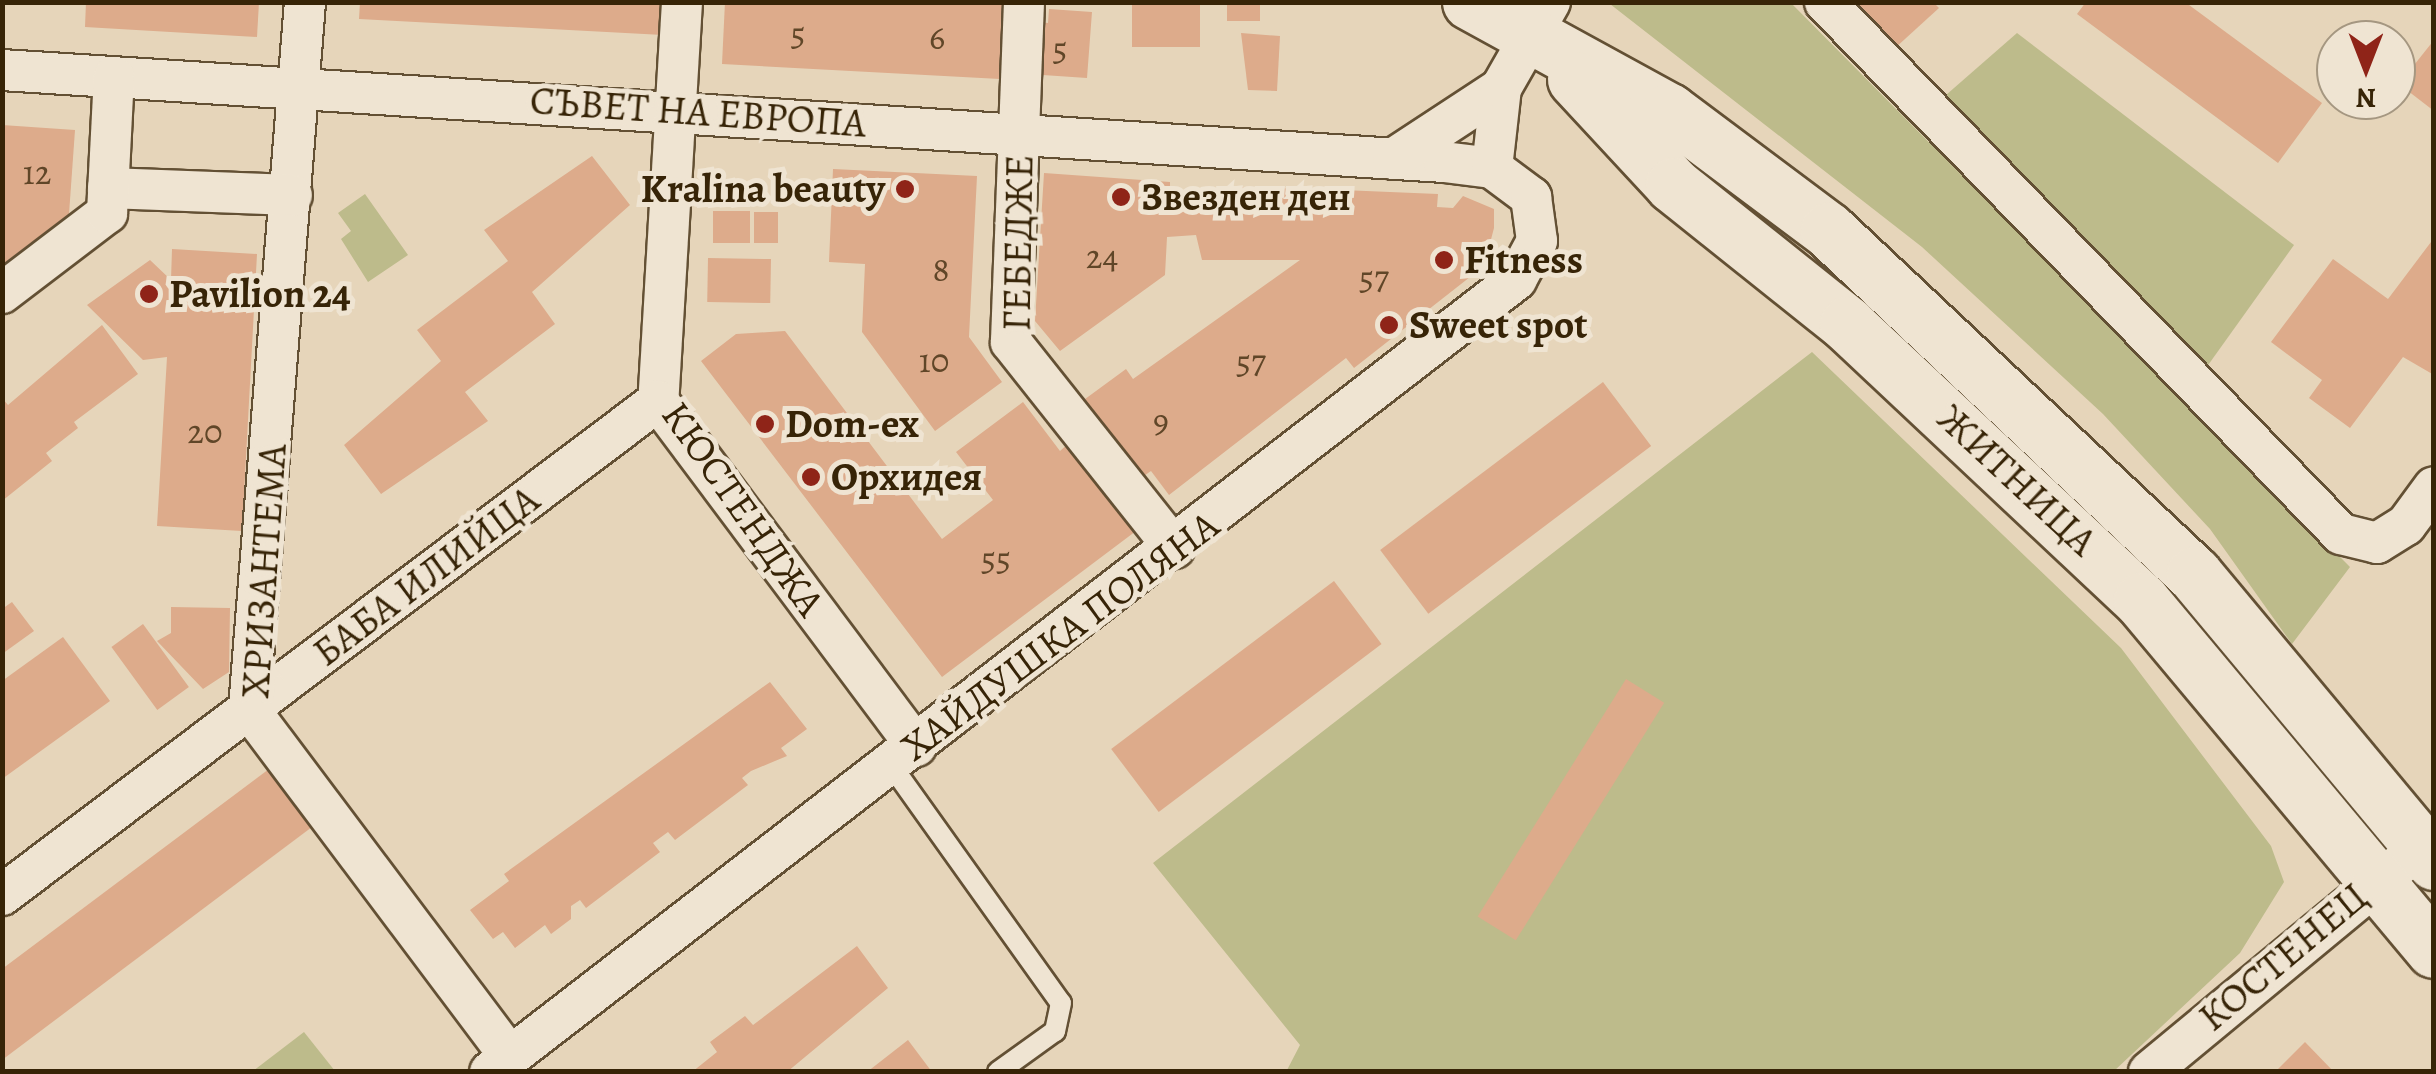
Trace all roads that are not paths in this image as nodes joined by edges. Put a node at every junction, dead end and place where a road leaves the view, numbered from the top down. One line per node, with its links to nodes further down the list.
1 (304, 2): 9 (street, ХРИЗАНТЕМА)
2 (682, 2): 11 (street, КЮСТЕНДЖА)
3 (1024, 2): 12 (street, ГЕБЕДЖЕ)
4 (1470, 2): 6 (street, ЖИТНИЦА)
5 (1824, 2): 19 (street)
6 (1543, 32): 10 (street); 23 (street, ЖИТНИЦА); 24 (street, ЖИТНИЦА)
7 (2, 70): 8 (street, СЪВЕТ НА ЕВРОПА)
8 (114, 77): 9 (street, СЪВЕТ НА ЕВРОПА); 15 (street)
9 (298, 87): 11 (street, СЪВЕТ НА ЕВРОПА); 16 (street, ХРИЗАНТЕМА)
10 (1501, 88): 13 (street); 14 (street)
11 (676, 110): 12 (street, СЪВЕТ НА ЕВРОПА); 18 (street, КЮСТЕНДЖА)
12 (1019, 133): 13 (street, СЪВЕТ НА ЕВРОПА); 20 (street, ГЕБЕДЖЕ)
13 (1393, 159): 14 (street)
14 (1492, 168): 20 (street, ХАЙДУШКА ПОЛЯНА)
15 (108, 188): 16 (street); 17 (street)
16 (292, 195): 21 (street, ХРИЗАНТЕМА)
17 (2, 293)
18 (658, 401): 21 (street, БАБА ИЛИЙЦА); 22 (street, КЮСТЕНДЖА)
19 (2434, 487)
20 (1174, 548): 22 (street, ХАЙДУШКА ПОЛЯНА)
21 (249, 710): 25 (street, БАБА ИЛИЙЦА); 27 (street, ХРИЗАНТЕМА)
22 (903, 756): 27 (street, ХАЙДУШКА ПОЛЯНА); 28 (lane)
23 (2427, 855): 24 (street, КОСТЕНЕЦ)
24 (2373, 882): 26 (street, ЖИТНИЦА); 29 (street, КОСТЕНЕЦ)
25 (2, 895)
26 (2434, 950)
27 (500, 1064)
28 (998, 1072)
29 (2150, 1072)

